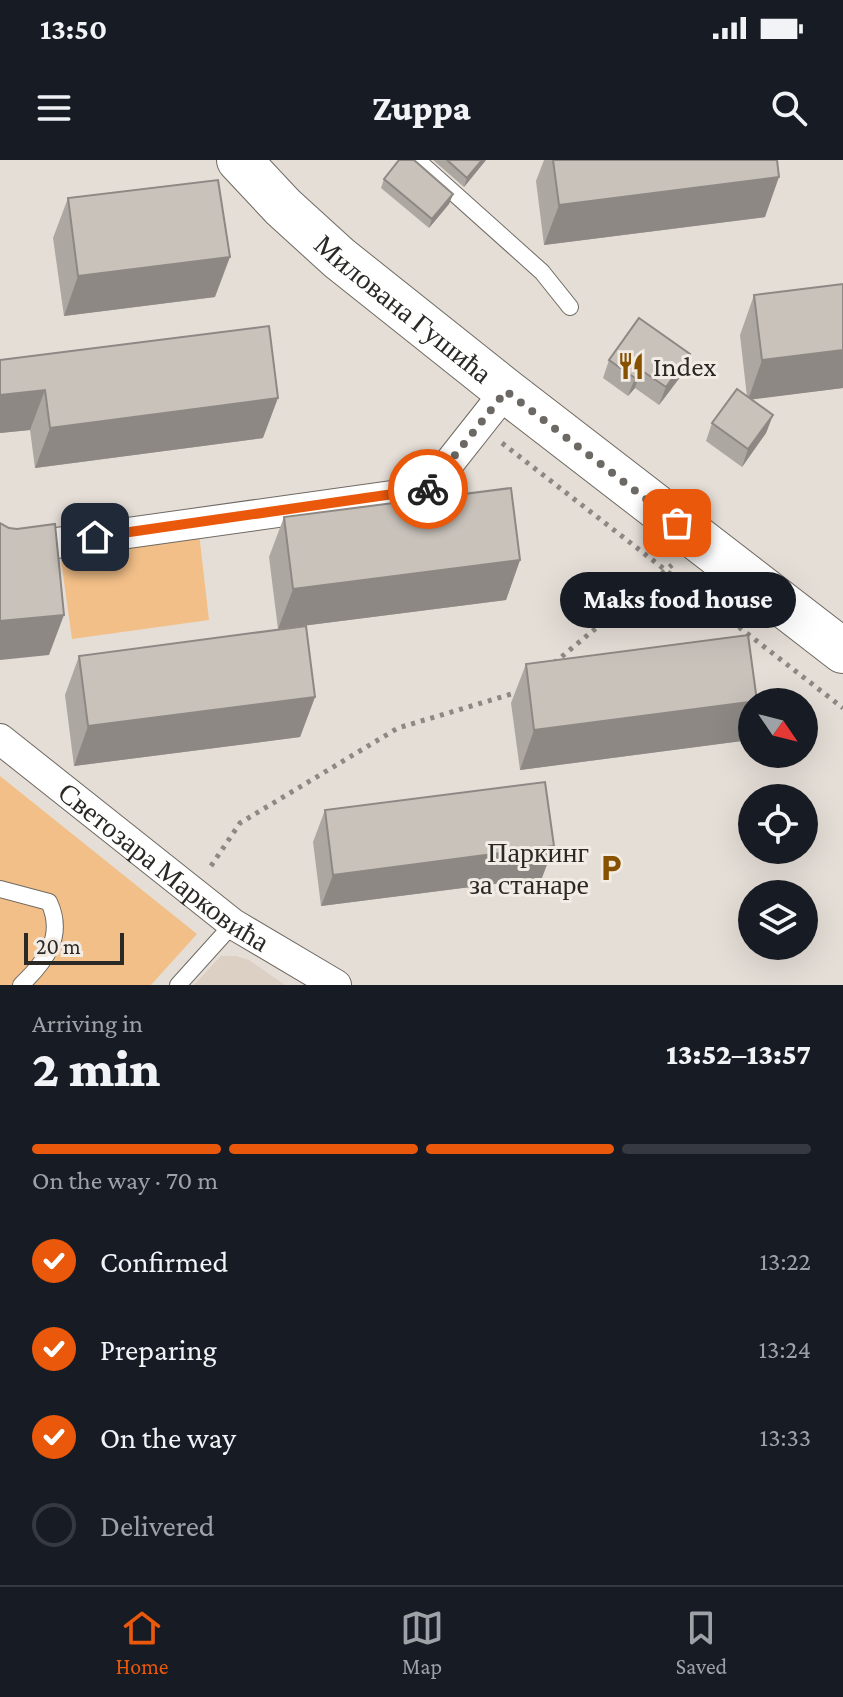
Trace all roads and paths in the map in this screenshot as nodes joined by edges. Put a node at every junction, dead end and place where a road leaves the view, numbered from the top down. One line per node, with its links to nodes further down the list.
1 (239, 160): 4 (street, Милована Гушића)
2 (417, 160): 3 (lane)
3 (570, 307)
4 (506, 391): 5 (street); 6 (street, Милована Гушића)
5 (479, 425): 7 (street); 8 (path)
6 (701, 541): 8 (path); 9 (street, Милована Гушића)
7 (0, 551)
8 (667, 569): 10 (path); 12 (path)
9 (843, 651)
10 (545, 671)
11 (520, 692): 15 (path)
12 (843, 708)
13 (0, 739): 15 (street, Светозара Марковића)
14 (0, 889): 17 (lane)
15 (192, 894): 16 (street, Светозара Марковића)
16 (233, 924): 18 (lane); 19 (street, Светозара Марковића)
17 (21, 985)
18 (178, 985)
19 (336, 985)

